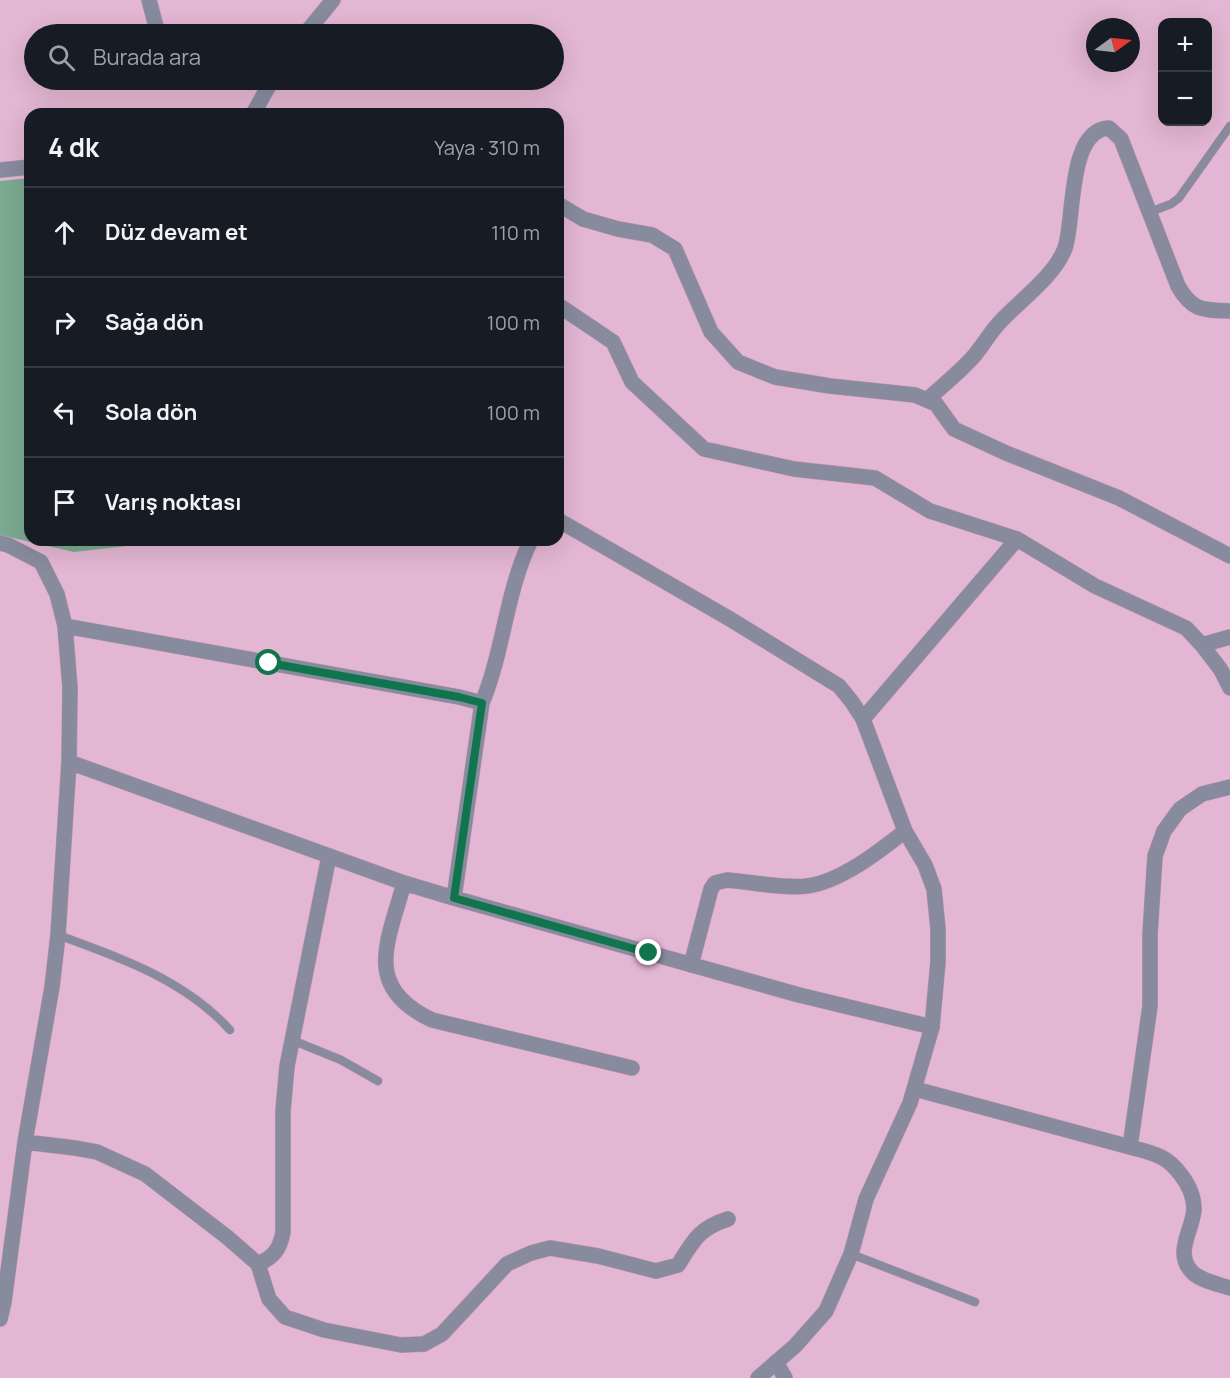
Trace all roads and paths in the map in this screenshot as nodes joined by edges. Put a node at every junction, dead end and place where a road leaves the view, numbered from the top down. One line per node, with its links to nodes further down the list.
1 (148, 0): 3 (street)
2 (333, 0): 4 (street)
3 (155, 24)
4 (313, 24)
5 (266, 90): 6 (street)
6 (256, 108)
7 (1230, 126): 11 (lane)
8 (24, 168): 9 (street)
9 (0, 170)
10 (564, 208): 14 (street)
11 (1150, 212): 13 (street); 14 (street)
12 (564, 309): 16 (street)
13 (1230, 311)
14 (927, 400): 19 (street)
15 (564, 523): 25 (street)
16 (1017, 538): 22 (street); 25 (street)
17 (0, 543): 20 (street)
18 (528, 546): 24 (street)
19 (1230, 556)
20 (65, 626): 24 (street); 26 (street)
21 (1230, 636): 22 (street)
22 (1202, 645): 23 (street)
23 (1230, 688)
24 (482, 703): 31 (street)
25 (863, 719): 28 (street)
26 (69, 762): 29 (street); 32 (street)
27 (1230, 788): 41 (street)
28 (905, 831): 33 (street); 34 (street)
29 (329, 856): 30 (street); 36 (street)
30 (404, 883): 31 (street); 37 (street)
31 (454, 898): 33 (street)
32 (57, 935): 35 (lane); 40 (street)
33 (691, 965): 34 (street)
34 (932, 1028): 39 (street)
35 (230, 1030)
36 (292, 1040): 38 (lane); 44 (street)
37 (632, 1068)
38 (378, 1081)
39 (915, 1089): 41 (street); 43 (street)
40 (24, 1142): 44 (street); 47 (street)
41 (1130, 1147): 45 (street)
42 (728, 1219): 44 (street)
43 (851, 1254): 46 (lane); 48 (street)
44 (258, 1264)
45 (1230, 1288)
46 (975, 1302)
47 (0, 1319)
48 (776, 1362): 49 (street); 50 (street)
49 (758, 1378)
50 (785, 1378)

